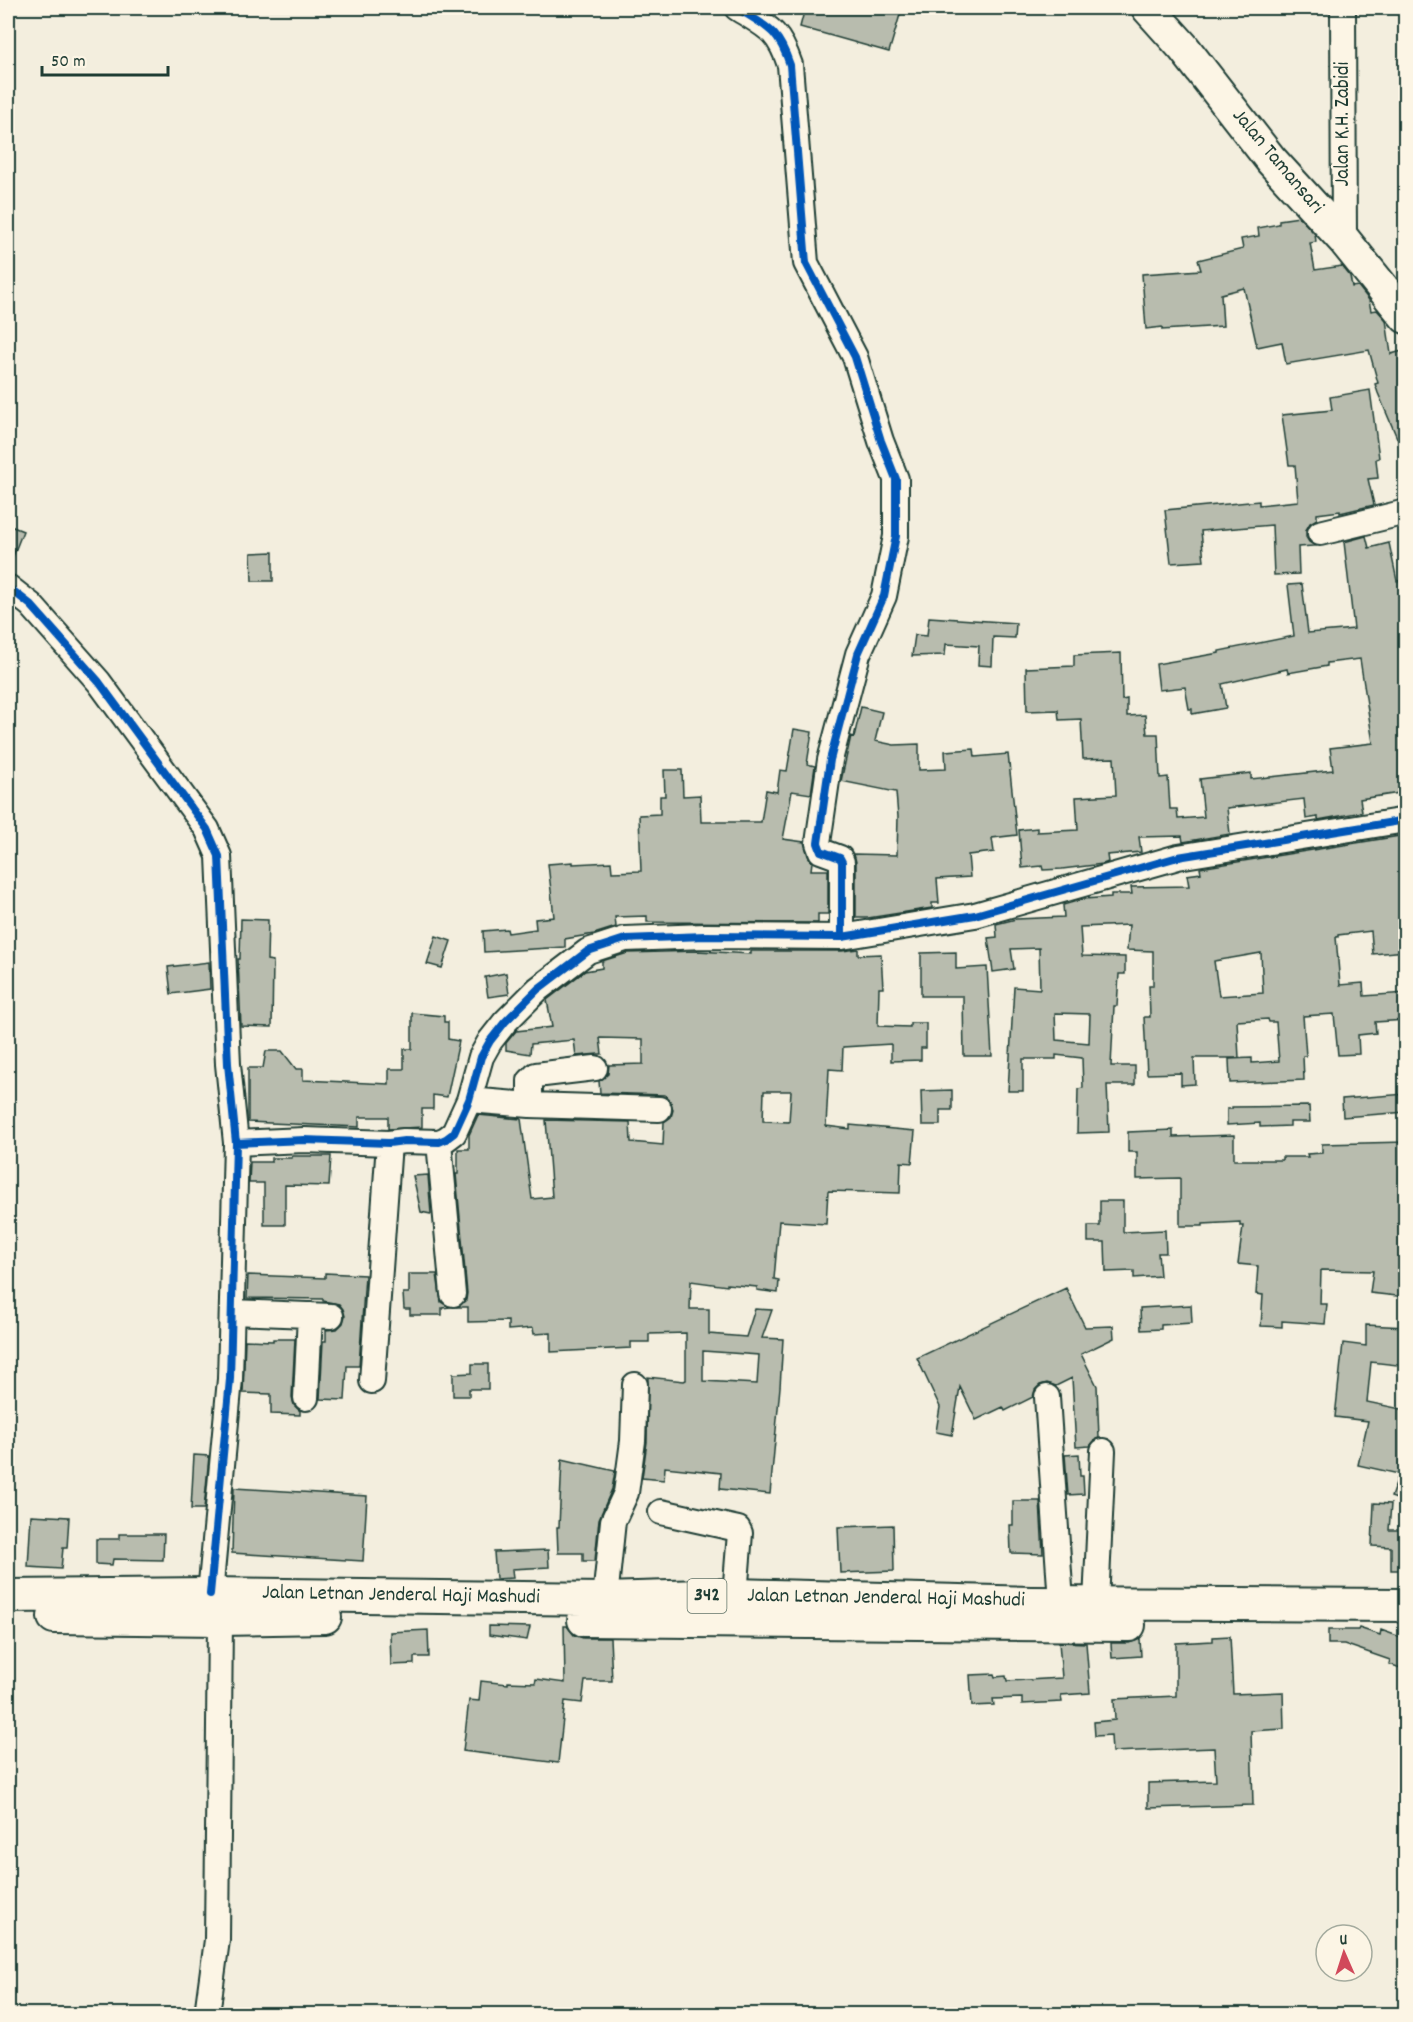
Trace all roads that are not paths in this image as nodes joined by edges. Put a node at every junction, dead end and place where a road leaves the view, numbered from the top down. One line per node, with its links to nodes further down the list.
1 (737, 8): 10 (street)
2 (1148, 8): 4 (main road, Jalan Tamansari)
3 (1343, 8): 4 (street, Jalan K.H. Zabidi)
4 (1344, 240): 5 (main road, Jalan Tamansari)
5 (1405, 317)
6 (1406, 512): 7 (street)
7 (1320, 533)
8 (8, 587): 16 (street)
9 (1406, 820): 10 (street)
10 (842, 937): 12 (street)
11 (595, 1068): 13 (street)
12 (469, 1100): 13 (street); 15 (street)
13 (530, 1105): 14 (street)
14 (659, 1109)
15 (439, 1142): 17 (street); 18 (street)
16 (236, 1143): 17 (street); 19 (street)
17 (389, 1143): 20 (street)
18 (453, 1294)
19 (232, 1312): 23 (street); 31 (street)
20 (372, 1381)
21 (635, 1385): 27 (street)
22 (1047, 1397): 33 (street)
23 (306, 1398)
24 (1103, 1451): 28 (street)
25 (662, 1512): 26 (street)
26 (735, 1595): 27 (main road, Jalan Letnan Jenderal Haji Mashudi / 342); 33 (main road, Jalan Letnan Jenderal Haji Mashudi / 342)
27 (605, 1599): 32 (main road, Jalan Letnan Jenderal Haji Mashudi / 342)
28 (1096, 1603): 33 (main road, Jalan Letnan Jenderal Haji Mashudi / 342); 34 (main road, Jalan Letnan Jenderal Haji Mashudi / 342)
29 (1406, 1605): 34 (main road, Jalan Letnan Jenderal Haji Mashudi / 342)
30 (13, 1606): 31 (main road, Jalan Letnan Jenderal Haji Mashudi / 342)
31 (215, 1607): 32 (main road, Jalan Letnan Jenderal Haji Mashudi / 342); 36 (street)
32 (403, 1608): 33 (main road, Jalan Letnan Jenderal Haji Mashudi / 342)
33 (1041, 1610): 34 (main road, Jalan Letnan Jenderal Haji Mashudi / 342)
34 (1283, 1616): 35 (main road, Jalan Letnan Jenderal Haji Mashudi / 342)
35 (1406, 1625)
36 (207, 2014)

